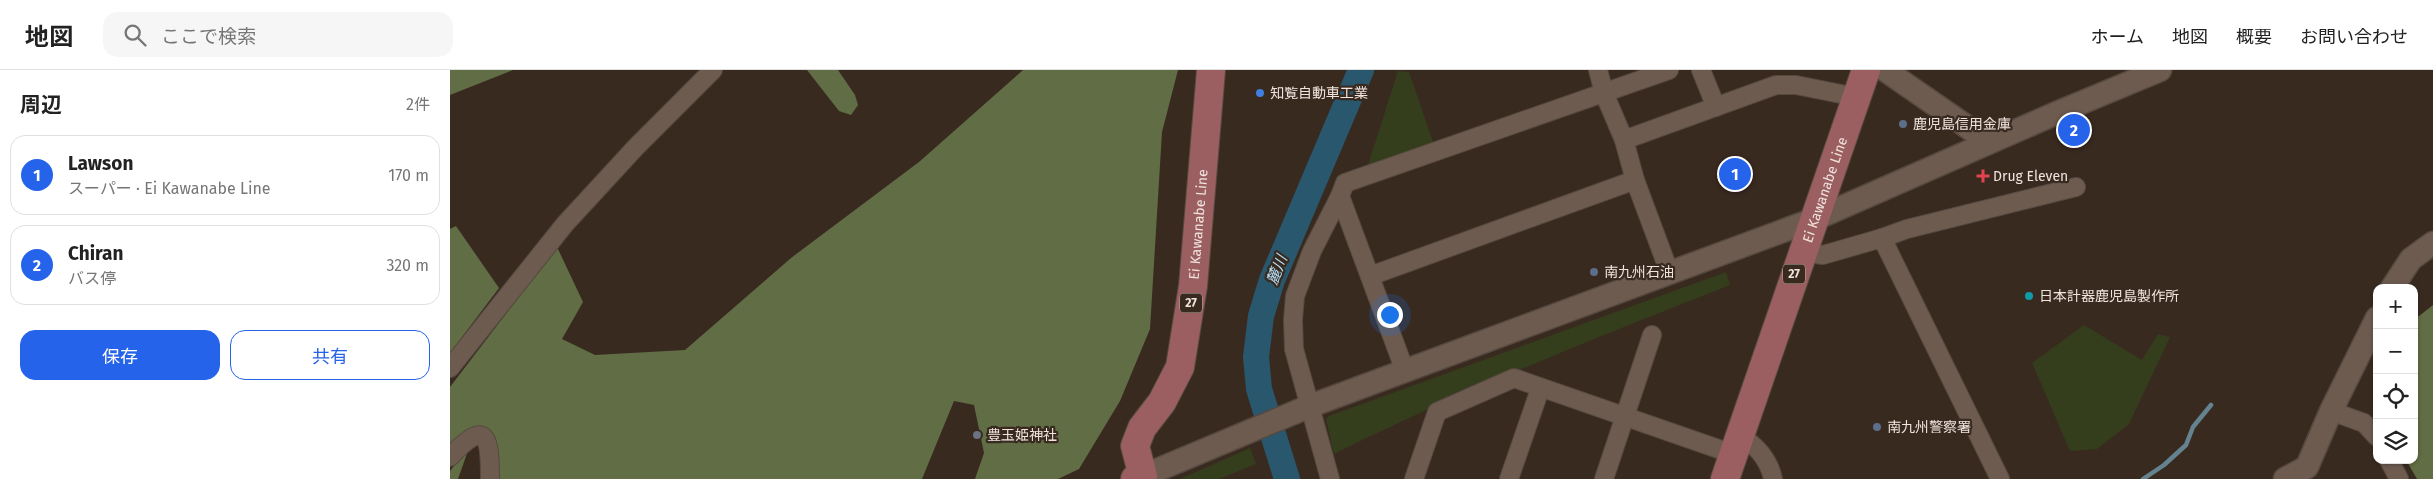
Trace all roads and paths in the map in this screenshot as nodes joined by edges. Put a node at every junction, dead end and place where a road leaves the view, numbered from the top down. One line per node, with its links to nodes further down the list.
1 (713, 70): 26 (street)
2 (1210, 70): 36 (main road, Ei Kawanabe Line / 27)
3 (1598, 70): 9 (street)
4 (1669, 70): 9 (street)
5 (1701, 70): 11 (street)
6 (1866, 70): 10 (main road, Ei Kawanabe Line / 27)
7 (1885, 70): 13 (street)
8 (2160, 70): 13 (street)
9 (1604, 93): 12 (street); 16 (street)
10 (1856, 97): 11 (street); 17 (main road, Ei Kawanabe Line / 27)
11 (1716, 106): 12 (street)
12 (1624, 140): 14 (street)
13 (1989, 142): 17 (street)
14 (1635, 180): 21 (street); 22 (street)
15 (2076, 187): 18 (street)
16 (1340, 196): 22 (street); 29 (street)
17 (1815, 219): 20 (main road, Ei Kawanabe Line / 27); 21 (street)
18 (1882, 238): 20 (street); 43 (street)
19 (2433, 243): 23 (street)
20 (1802, 252): 33 (main road, Ei Kawanabe Line / 27)
21 (1670, 274): 27 (street)
22 (1370, 276): 27 (street)
23 (2395, 284)
24 (2373, 326): 30 (street)
25 (1652, 335): 31 (street)
26 (450, 368)
27 (1405, 371): 29 (street)
28 (1540, 389): 31 (street); 39 (street); 40 (street)
29 (1305, 407): 36 (street); 38 (street)
30 (2331, 411): 32 (street); 44 (street)
31 (1625, 418): 33 (street); 41 (street)
32 (2373, 433)
33 (1733, 456): 42 (street)
34 (450, 457): 37 (street)
35 (2391, 464): 45 (street)
36 (1139, 477)
37 (490, 479)
38 (1330, 479)
39 (1414, 479)
40 (1509, 479)
41 (1604, 479)
42 (1773, 479)
43 (2000, 479)
44 (2286, 479)
45 (2399, 479)

